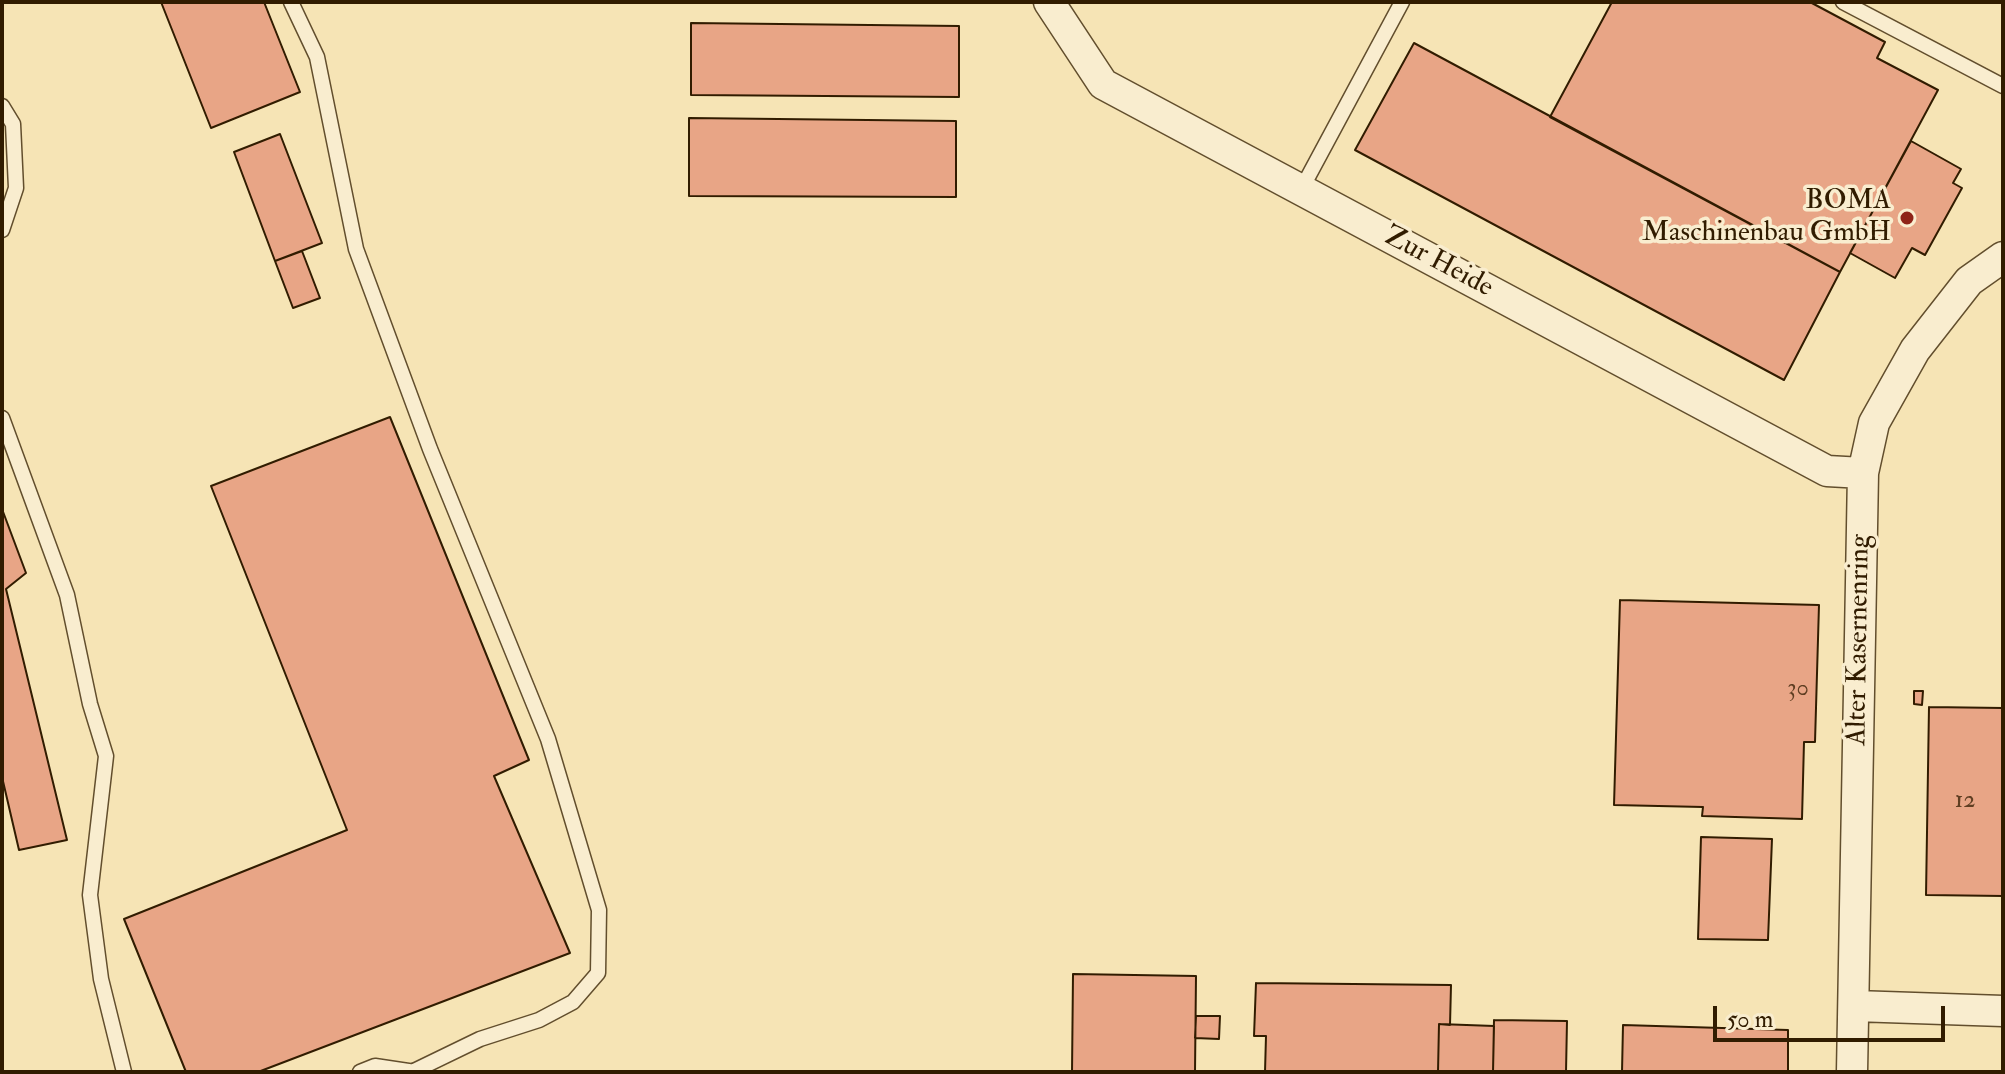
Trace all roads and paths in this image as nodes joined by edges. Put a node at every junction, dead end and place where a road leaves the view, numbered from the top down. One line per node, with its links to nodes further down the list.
1 (291, 2): 14 (lane)
2 (1049, 2): 7 (street, Zur Heide)
3 (1402, 2): 7 (lane)
4 (1843, 2): 5 (lane)
5 (2003, 86)
6 (2, 106): 8 (lane)
7 (1301, 190): 11 (street, Zur Heide)
8 (2, 230)
9 (2003, 257): 11 (street, Alter Kasernenring)
10 (2, 418): 15 (lane)
11 (1863, 473): 12 (street, Alter Kasernenring)
12 (1855, 1006): 13 (street); 17 (street, Alter Kasernenring)
13 (2003, 1011)
14 (414, 1071): 16 (lane)
15 (124, 1072)
16 (360, 1072)
17 (1852, 1072)

